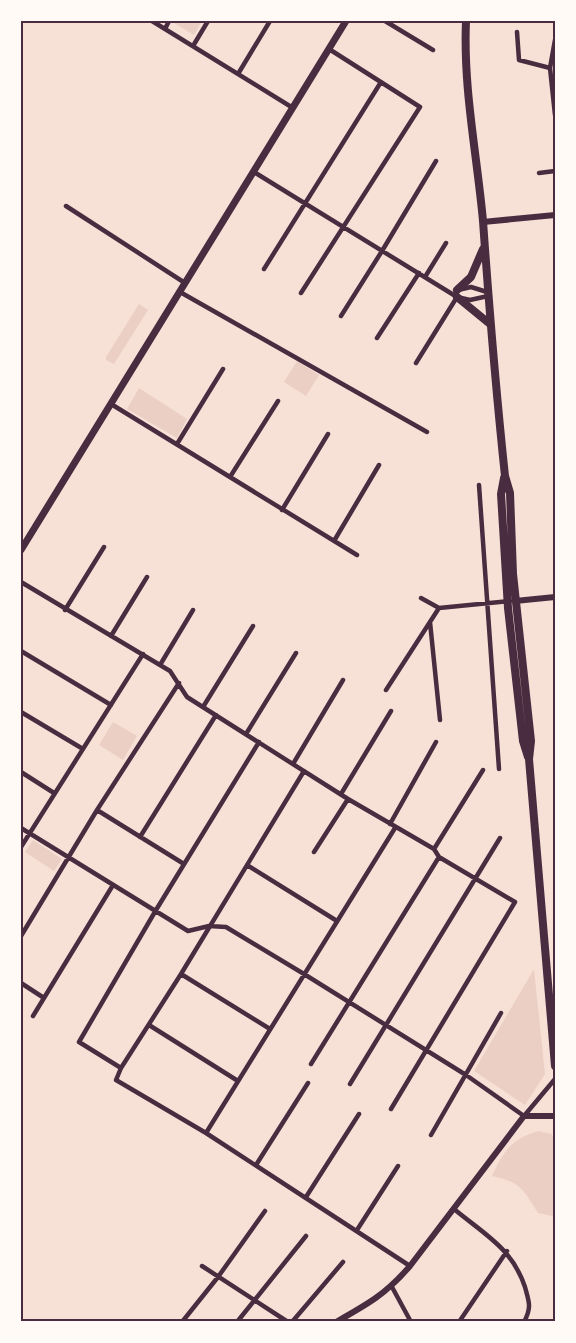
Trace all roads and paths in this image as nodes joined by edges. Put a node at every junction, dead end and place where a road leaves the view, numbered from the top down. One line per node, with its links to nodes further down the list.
1 (152, 21): 8 (street)
2 (169, 21): 8 (street)
3 (208, 21): 11 (street)
4 (270, 21): 15 (street)
5 (346, 21): 12 (main road)
6 (385, 21): 13 (street)
7 (464, 21): 26 (main road)
8 (165, 29): 11 (street)
9 (518, 32): 14 (street)
10 (555, 40): 14 (street)
11 (193, 46): 15 (street)
12 (329, 49): 16 (street); 17 (main road)
13 (433, 50)
14 (550, 68): 18 (street)
15 (238, 74): 17 (street)
16 (381, 82): 23 (street); 27 (street)
17 (293, 108): 21 (main road)
18 (555, 115)
19 (436, 161): 30 (street)
20 (555, 171): 22 (street)
21 (254, 172): 23 (street); 34 (main road)
22 (539, 173)
23 (305, 202): 27 (street); 31 (street)
24 (66, 206): 34 (street)
25 (555, 215): 26 (street)
26 (483, 222): 29 (main road)
27 (343, 226): 30 (street); 36 (street)
28 (446, 243): 33 (street)
29 (484, 245): 37 (main road); 38 (main road)
30 (382, 251): 32 (street); 39 (street)
31 (264, 269)
32 (419, 273): 33 (street); 41 (street)
33 (425, 277): 37 (street)
34 (185, 283): 35 (main road)
35 (180, 292): 45 (main road); 46 (street)
36 (301, 293)
37 (454, 293): 38 (street); 38 (street); 40 (main road); 42 (street)
38 (487, 294): 40 (main road)
39 (340, 316)
40 (490, 324): 61 (main road)
41 (377, 338)
42 (416, 363)
43 (223, 369): 48 (street)
44 (278, 401): 50 (street)
45 (111, 404): 48 (street); 55 (main road)
46 (427, 432)
47 (328, 434): 52 (street)
48 (177, 444): 50 (street)
49 (379, 465): 53 (street)
50 (230, 477): 52 (street)
51 (479, 485): 62 (street)
52 (282, 510): 53 (street)
53 (334, 541): 56 (street)
54 (104, 547): 64 (street)
55 (21, 550)
56 (357, 555)
57 (147, 577): 68 (street)
58 (21, 582): 64 (street)
59 (555, 597): 61 (street)
60 (421, 598): 63 (street)
61 (512, 601): 62 (street); 125 (main road)
62 (489, 603): 63 (street); 87 (street)
63 (439, 608): 66 (street)
64 (65, 610): 68 (street)
65 (193, 610): 72 (street)
66 (430, 622): 75 (street); 81 (street)
67 (253, 626): 77 (street)
68 (111, 636): 71 (street)
69 (21, 651): 76 (street)
70 (296, 653): 82 (street)
71 (143, 654): 72 (street); 76 (street)
72 (160, 665): 74 (street)
73 (343, 680): 86 (street)
74 (179, 683): 77 (street); 94 (street)
75 (386, 690)
76 (111, 705): 85 (street)
77 (204, 707): 80 (street)
78 (391, 711): 92 (street)
79 (21, 712): 85 (street)
80 (216, 715): 82 (street); 98 (street)
81 (440, 720)
82 (246, 734): 83 (street)
83 (259, 742): 86 (street); 105 (street)
84 (436, 742): 95 (street)
85 (83, 749): 91 (street)
86 (293, 764): 89 (street)
87 (499, 769)
88 (483, 770): 101 (street)
89 (304, 771): 92 (street); 106 (street)
90 (21, 772): 91 (street)
91 (54, 792): 97 (street)
92 (341, 794): 93 (street)
93 (348, 799): 95 (street); 102 (street)
94 (96, 810): 98 (street); 103 (street)
95 (393, 826): 101 (street); 110 (street)
96 (21, 828): 97 (street)
97 (30, 833): 100 (street); 103 (street)
98 (140, 837): 105 (street)
99 (500, 838): 107 (street)
100 (21, 847)
101 (434, 849): 104 (street)
102 (314, 852)
103 (69, 856): 108 (street); 112 (street)
104 (439, 856): 107 (street); 117 (street)
105 (184, 864): 109 (street)
106 (247, 865): 110 (street); 111 (street)
107 (475, 878): 121 (street); 123 (street)
108 (114, 885): 109 (street); 116 (street)
109 (156, 910): 111 (street); 126 (street)
110 (337, 921): 114 (street)
111 (209, 926): 113 (street); 114 (street)
112 (21, 936)
113 (181, 974): 120 (street); 122 (street)
114 (304, 974): 117 (street); 122 (street)
115 (21, 983): 116 (street)
116 (44, 998): 119 (street)
117 (348, 1001): 121 (street); 124 (street)
118 (501, 1013): 127 (street)
119 (33, 1016)
120 (149, 1025): 126 (street); 129 (street)
121 (386, 1025): 123 (street); 131 (street)
122 (270, 1029): 129 (street)
123 (427, 1051): 127 (street); 132 (street)
124 (311, 1064)
125 (555, 1066)
126 (121, 1068): 136 (street)
127 (466, 1075): 134 (street); 137 (street)
128 (555, 1078): 134 (street)
129 (238, 1081): 136 (street)
130 (308, 1083): 138 (street)
131 (351, 1084)
132 (391, 1109)
133 (359, 1114): 140 (street)
134 (524, 1116): 135 (street); 141 (street)
135 (555, 1116)
136 (206, 1133): 138 (street)
137 (431, 1135)
138 (256, 1165): 140 (street)
139 (398, 1166): 143 (street)
140 (306, 1197): 143 (street)
141 (454, 1209): 145 (street); 148 (street)
142 (265, 1211): 149 (street)
143 (357, 1230): 148 (street)
144 (306, 1236): 151 (street)
145 (507, 1251): 157 (street); 158 (street)
146 (343, 1262): 154 (street)
147 (202, 1266): 149 (street)
148 (410, 1266): 150 (street)
149 (218, 1278): 151 (street); 152 (street)
150 (392, 1287): 155 (street); 156 (street)
151 (254, 1300): 153 (street); 154 (street)
152 (182, 1322)
153 (237, 1322)
154 (290, 1322)
155 (336, 1322)
156 (411, 1322)
157 (459, 1322)
158 (524, 1322)

